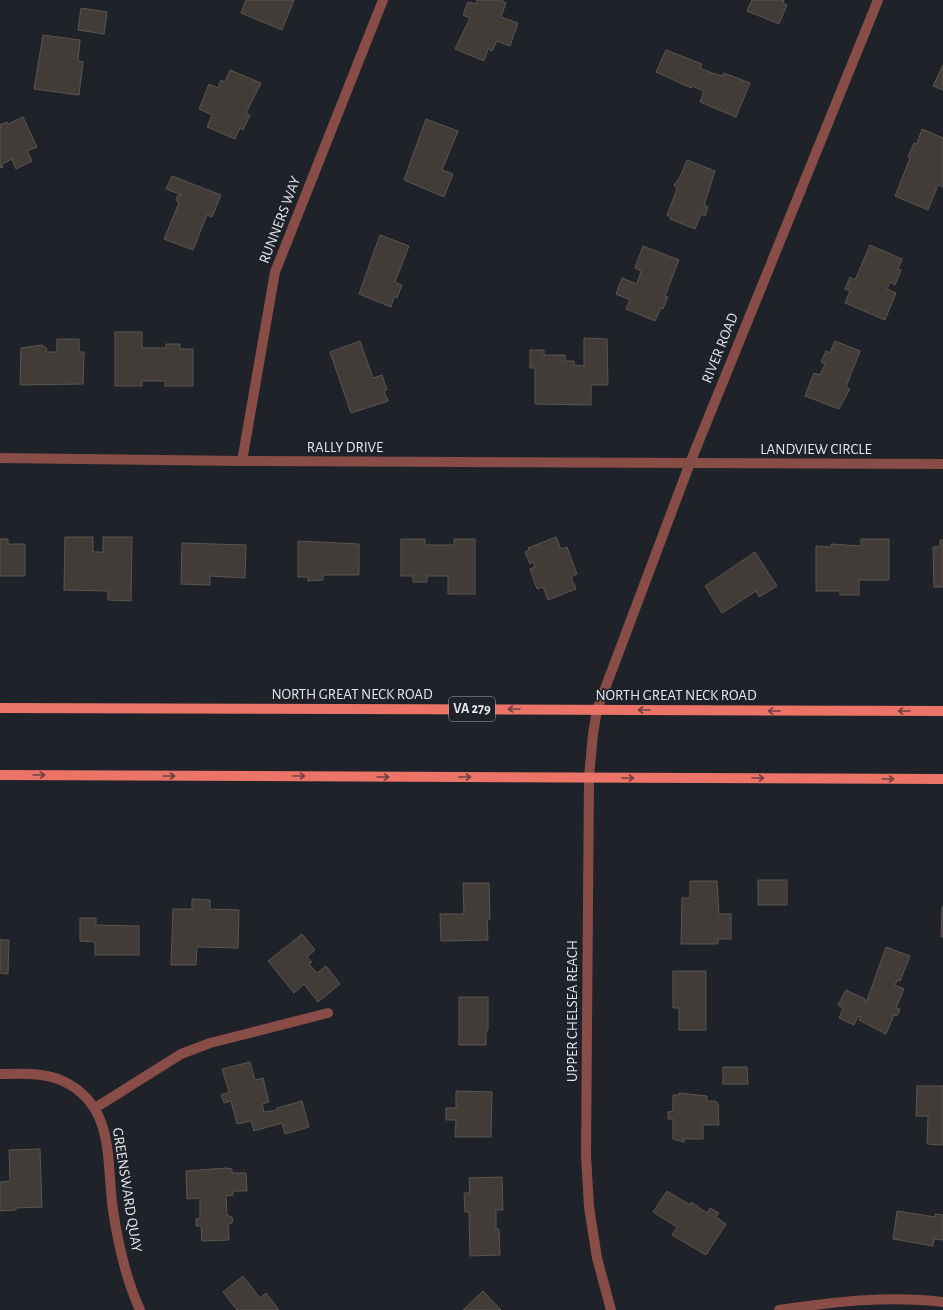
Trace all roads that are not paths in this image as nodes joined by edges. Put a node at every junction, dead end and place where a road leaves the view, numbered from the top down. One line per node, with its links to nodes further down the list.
1 (383, 0): 4 (street, RUNNERS WAY)
2 (878, 0): 5 (street, RIVER ROAD)
3 (0, 458): 4 (street, RALLY DRIVE)
4 (242, 461): 5 (street, RALLY DRIVE)
5 (690, 463): 6 (street, LANDVIEW CIRCLE); 8 (street, RIVER ROAD)
6 (943, 464)
7 (0, 708): 8 (main road, NORTH GREAT NECK ROAD / VA 279, one-way to 7)
8 (597, 710): 9 (main road, NORTH GREAT NECK ROAD / VA 279, one-way to 8); 11 (street, UPPER CHELSEA REACH)
9 (943, 712)
10 (0, 775): 11 (main road, one-way to 11)
11 (588, 778): 12 (main road, one-way to 12); 18 (street, UPPER CHELSEA REACH)
12 (943, 779)
13 (328, 1013): 15 (street)
14 (0, 1074): 15 (street, GREENSWARD QUAY)
15 (95, 1108): 17 (street, GREENSWARD QUAY)
16 (943, 1302): 19 (street)
17 (140, 1310)
18 (611, 1310)
19 (779, 1310)

